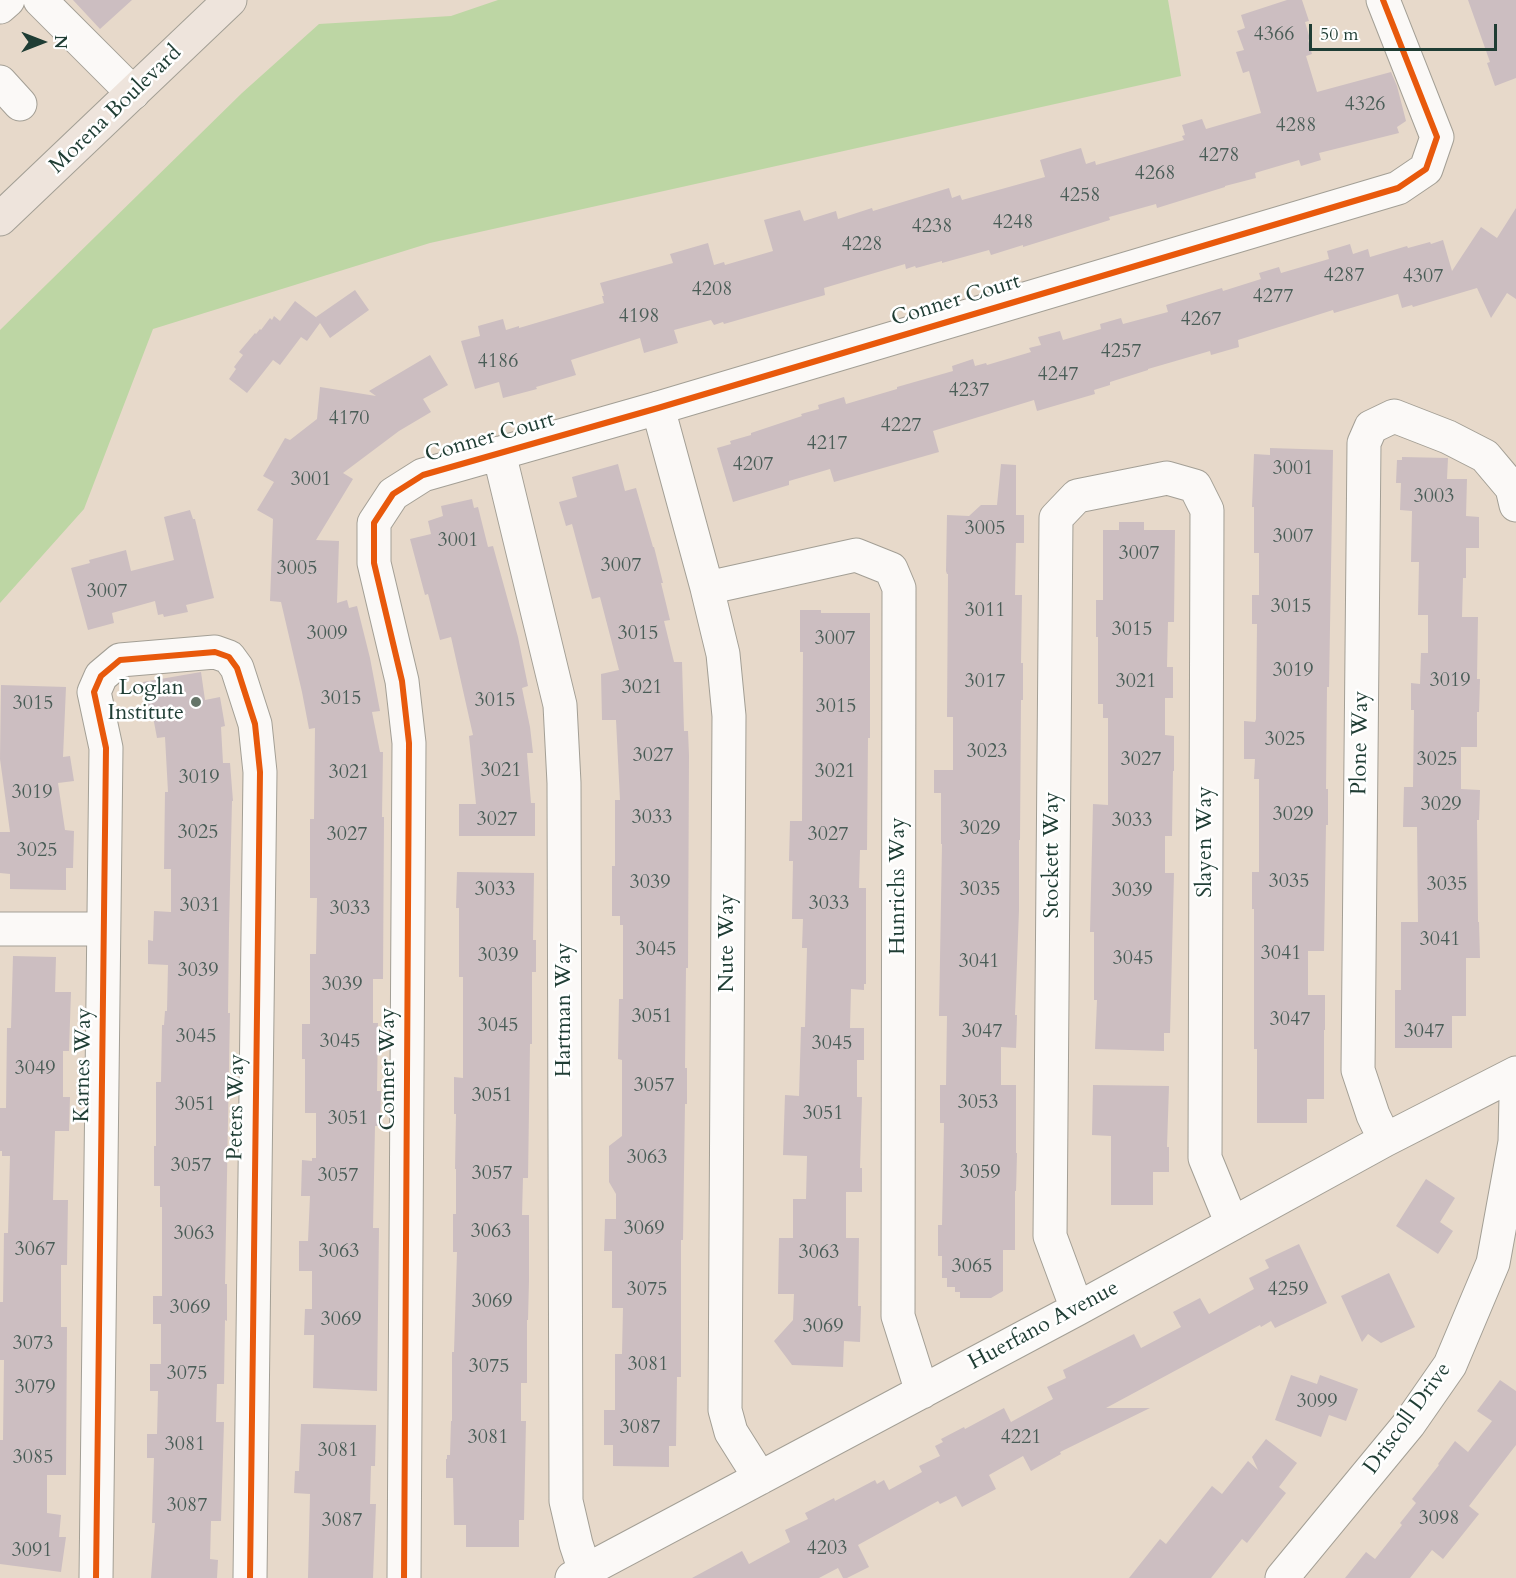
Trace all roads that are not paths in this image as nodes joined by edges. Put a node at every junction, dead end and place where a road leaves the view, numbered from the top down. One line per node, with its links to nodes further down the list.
1 (8, 0): 5 (street)
2 (40, 0): 6 (street)
3 (230, 0): 6 (main road, Morena Boulevard)
4 (1383, 0): 8 (street, Conner Court)
5 (0, 7)
6 (134, 93): 7 (main road, Morena Boulevard)
7 (0, 219)
8 (658, 408): 9 (street, Conner Court); 13 (street, Nute Way)
9 (499, 453): 12 (street, Conner Court); 24 (street, Hartman Way)
10 (1167, 478): 20 (street, Slayen Way); 21 (street, Stockett Way)
11 (1516, 505): 19 (street, Plone Way)
12 (374, 563): 27 (street, Conner Way)
13 (707, 588): 22 (street, Hunrichs Way); 23 (street, Nute Way)
14 (215, 652): 16 (street, Karnes Way); 26 (street, Peters Way)
15 (0, 929): 16 (street)
16 (103, 930): 25 (street, Karnes Way)
17 (1516, 1073): 19 (street, Huerfano Avenue)
18 (1516, 1097): 28 (street, Driscoll Drive)
19 (1385, 1140): 20 (street, Huerfano Avenue)
20 (1232, 1224): 21 (street, Huerfano Avenue)
21 (1077, 1309): 22 (street, Huerfano Avenue)
22 (922, 1392): 23 (street, Huerfano Avenue)
23 (760, 1478): 24 (street, Huerfano Avenue)
24 (579, 1575)
25 (96, 1578)
26 (250, 1578)
27 (404, 1578)
28 (1282, 1578)

